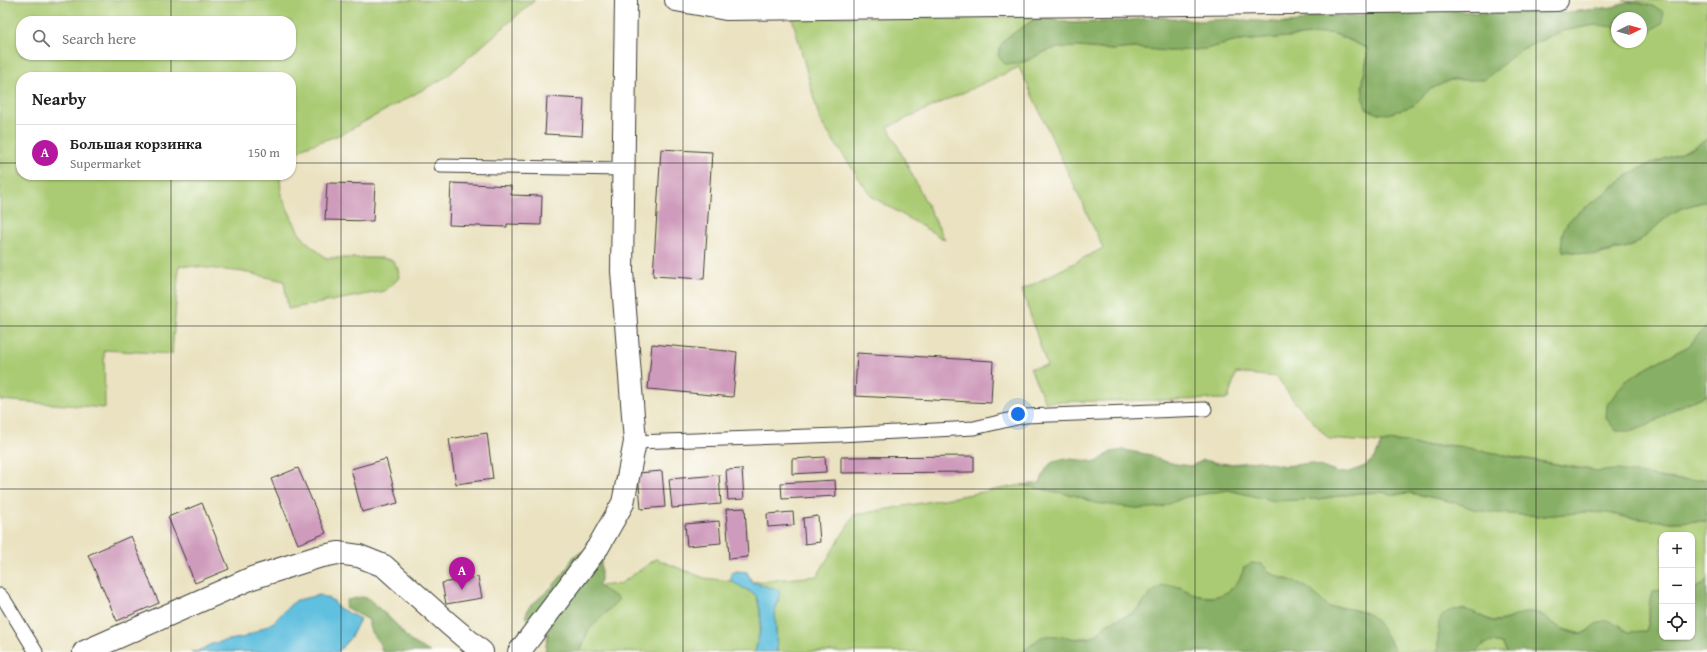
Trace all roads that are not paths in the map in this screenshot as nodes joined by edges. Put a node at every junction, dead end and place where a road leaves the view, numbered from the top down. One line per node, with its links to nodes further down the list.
1 (626, 0): 5 (street)
2 (676, 0): 3 (street)
3 (1557, 0)
4 (441, 166): 5 (lane)
5 (624, 169): 7 (street)
6 (1205, 409): 7 (lane)
7 (635, 442): 12 (street)
8 (0, 595): 9 (lane)
9 (36, 652)
10 (84, 652): 11 (street)
11 (482, 652)
12 (519, 652)

